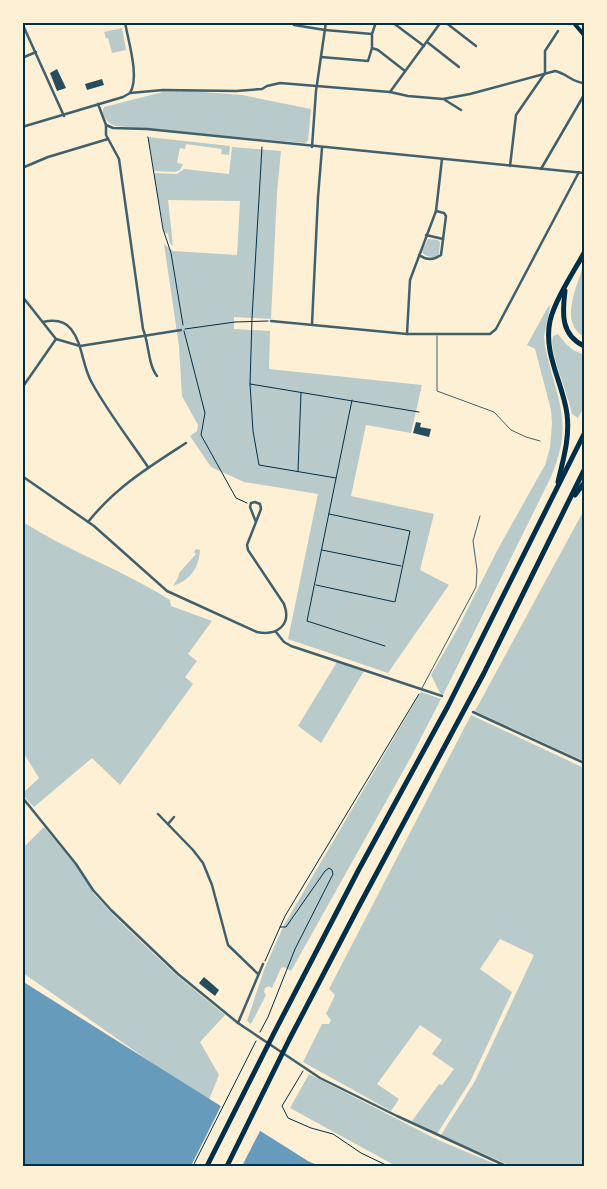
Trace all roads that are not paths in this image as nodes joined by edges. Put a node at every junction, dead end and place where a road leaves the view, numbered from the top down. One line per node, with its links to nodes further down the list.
1 (125, 22): 26 (street)
2 (326, 22): 9 (street)
3 (376, 22): 11 (street)
4 (392, 22): 14 (street)
5 (443, 22): 13 (street); 15 (street)
6 (573, 22): 12 (main road)
7 (22, 23): 17 (street)
8 (294, 25): 9 (street)
9 (325, 30): 11 (street); 18 (street)
10 (558, 31): 22 (street)
11 (372, 34): 16 (street)
12 (584, 35)
13 (427, 42): 14 (street); 20 (street)
14 (424, 46): 21 (street)
15 (476, 46)
16 (372, 48): 18 (street); 21 (street)
17 (36, 52): 19 (street); 31 (street)
18 (321, 57): 24 (street)
19 (22, 58)
20 (460, 67)
21 (405, 71): 25 (street)
22 (545, 74): 23 (street); 28 (street); 38 (street)
23 (584, 84)
24 (317, 86): 25 (street); 26 (street); 35 (street)
25 (390, 92): 28 (street)
26 (130, 93): 29 (street)
27 (584, 95): 40 (street)
28 (443, 99): 30 (street)
29 (98, 104): 31 (street); 32 (street)
30 (461, 110)
31 (64, 116): 33 (street)
32 (106, 125): 34 (street); 35 (street)
33 (22, 127)
34 (108, 139): 39 (street); 56 (street)
35 (312, 147): 36 (street)
36 (322, 148): 37 (street); 52 (street)
37 (442, 159): 38 (street); 43 (street)
38 (510, 166): 40 (street)
39 (22, 168)
40 (541, 169): 41 (street)
41 (579, 172): 42 (street); 55 (street)
42 (584, 173)
43 (436, 211): 44 (street); 45 (street)
44 (426, 235): 45 (street); 47 (street)
45 (443, 239): 47 (street)
46 (584, 253): 48 (highway)
47 (419, 255): 54 (street)
48 (566, 288): 59 (highway); 69 (highway)
49 (22, 296): 50 (street)
50 (42, 322): 57 (street); 58 (street)
51 (271, 322): 52 (street)
52 (312, 324): 54 (street)
53 (182, 329): 56 (street)
54 (407, 334): 55 (street)
55 (437, 334): 63 (lane)
56 (146, 336): 58 (street); 60 (street)
57 (56, 339): 58 (street); 61 (street)
58 (80, 346): 65 (street)
59 (584, 346)
60 (157, 376)
61 (22, 388)
62 (584, 434): 69 (highway)
63 (540, 441)
64 (186, 443): 65 (street)
65 (148, 467): 72 (street)
66 (584, 470): 70 (highway)
67 (22, 476): 72 (street)
68 (584, 483): 70 (highway)
69 (556, 492): 86 (highway)
70 (567, 506): 87 (highway)
71 (480, 516): 75 (lane)
72 (88, 522): 74 (street)
73 (256, 522): 73 (street); 74 (street)
74 (276, 632): 75 (street)
75 (422, 689): 76 (street)
76 (442, 696)
77 (473, 712): 78 (street)
78 (584, 763)
79 (22, 797): 85 (street)
80 (158, 814): 82 (street)
81 (174, 817): 82 (street)
82 (168, 824): 84 (street)
83 (263, 964): 84 (street)
84 (258, 974): 85 (street)
85 (238, 1023): 88 (street)
86 (207, 1166)
87 (227, 1166)
88 (506, 1166)

